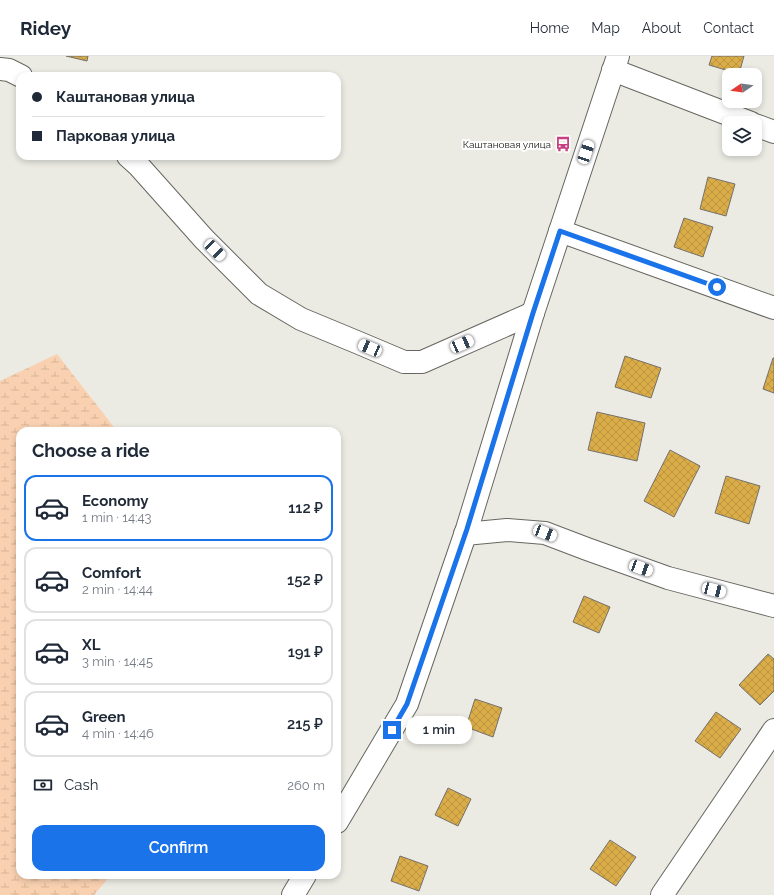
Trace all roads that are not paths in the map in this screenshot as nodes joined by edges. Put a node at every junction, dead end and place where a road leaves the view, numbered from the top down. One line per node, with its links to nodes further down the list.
1 (616, 63): 4 (street); 8 (street)
2 (0, 69): 3 (street)
3 (16, 74)
4 (734, 116)
5 (762, 128): 6 (street)
6 (774, 132)
7 (132, 160): 10 (street)
8 (560, 231): 9 (street); 10 (street)
9 (774, 308)
10 (533, 313): 11 (street)
11 (465, 534): 12 (street); 14 (street)
12 (774, 606)
13 (774, 730): 17 (street)
14 (341, 815)
15 (303, 879): 16 (street)
16 (293, 895)
17 (662, 895)

